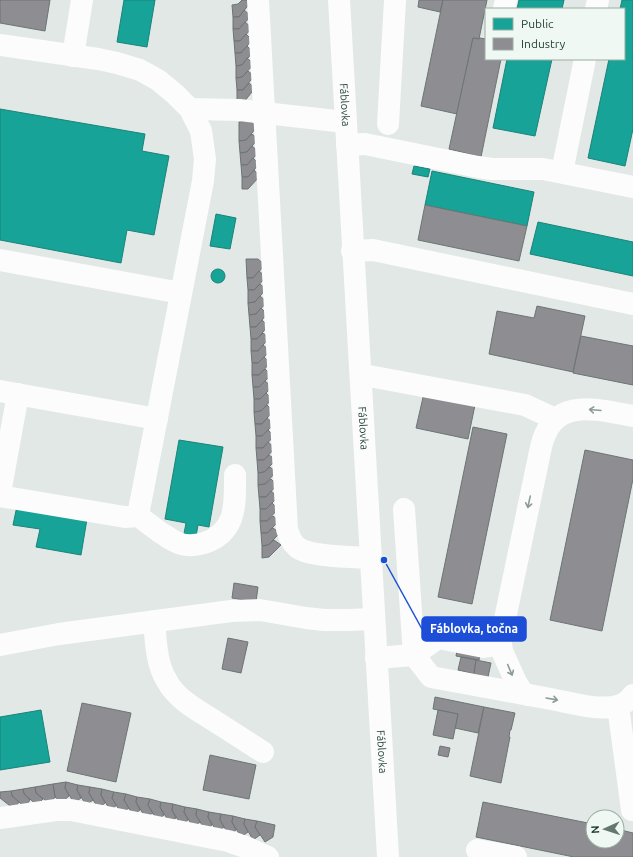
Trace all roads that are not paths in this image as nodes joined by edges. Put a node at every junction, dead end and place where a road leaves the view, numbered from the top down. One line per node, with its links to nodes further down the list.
1 (82, 0): 6 (street)
2 (258, 0): 9 (street)
3 (339, 0): 10 (street, Fáblovka)
4 (395, 0): 11 (street)
5 (0, 45): 6 (street)
6 (73, 56): 8 (street)
7 (586, 60): 13 (street)
8 (190, 109): 9 (street); 17 (street)
9 (264, 113): 10 (street); 28 (street)
10 (345, 122): 12 (street, Fáblovka)
11 (388, 124)
12 (347, 145): 13 (street); 15 (street, Fáblovka)
13 (562, 172): 14 (street)
14 (633, 187)
15 (352, 251): 18 (street); 28 (street, Fáblovka)
16 (0, 260): 17 (street)
17 (181, 293): 22 (street)
18 (633, 304)
19 (369, 376): 23 (street)
20 (9, 392): 22 (street); 25 (street)
21 (633, 416): 23 (street, one-way to 23)
22 (157, 419): 27 (street)
23 (555, 419): 31 (street, one-way to 31)
24 (235, 475): 27 (street)
25 (0, 494): 27 (street)
26 (404, 509): 33 (street)
27 (136, 515)
28 (370, 558): 29 (street, Fáblovka)
29 (374, 619): 30 (street); 34 (street, Fáblovka)
30 (154, 622): 32 (street); 37 (street)
31 (500, 644): 33 (street); 35 (street, one-way to 35)
32 (0, 646)
33 (414, 655): 34 (street); 35 (street)
34 (376, 658): 42 (street, Fáblovka)
35 (528, 695): 36 (street, one-way to 36)
36 (626, 700): 38 (street)
37 (263, 752)
38 (632, 810)
39 (0, 818): 41 (street)
40 (477, 850): 43 (street)
41 (268, 857)
42 (388, 857)
43 (516, 857)

